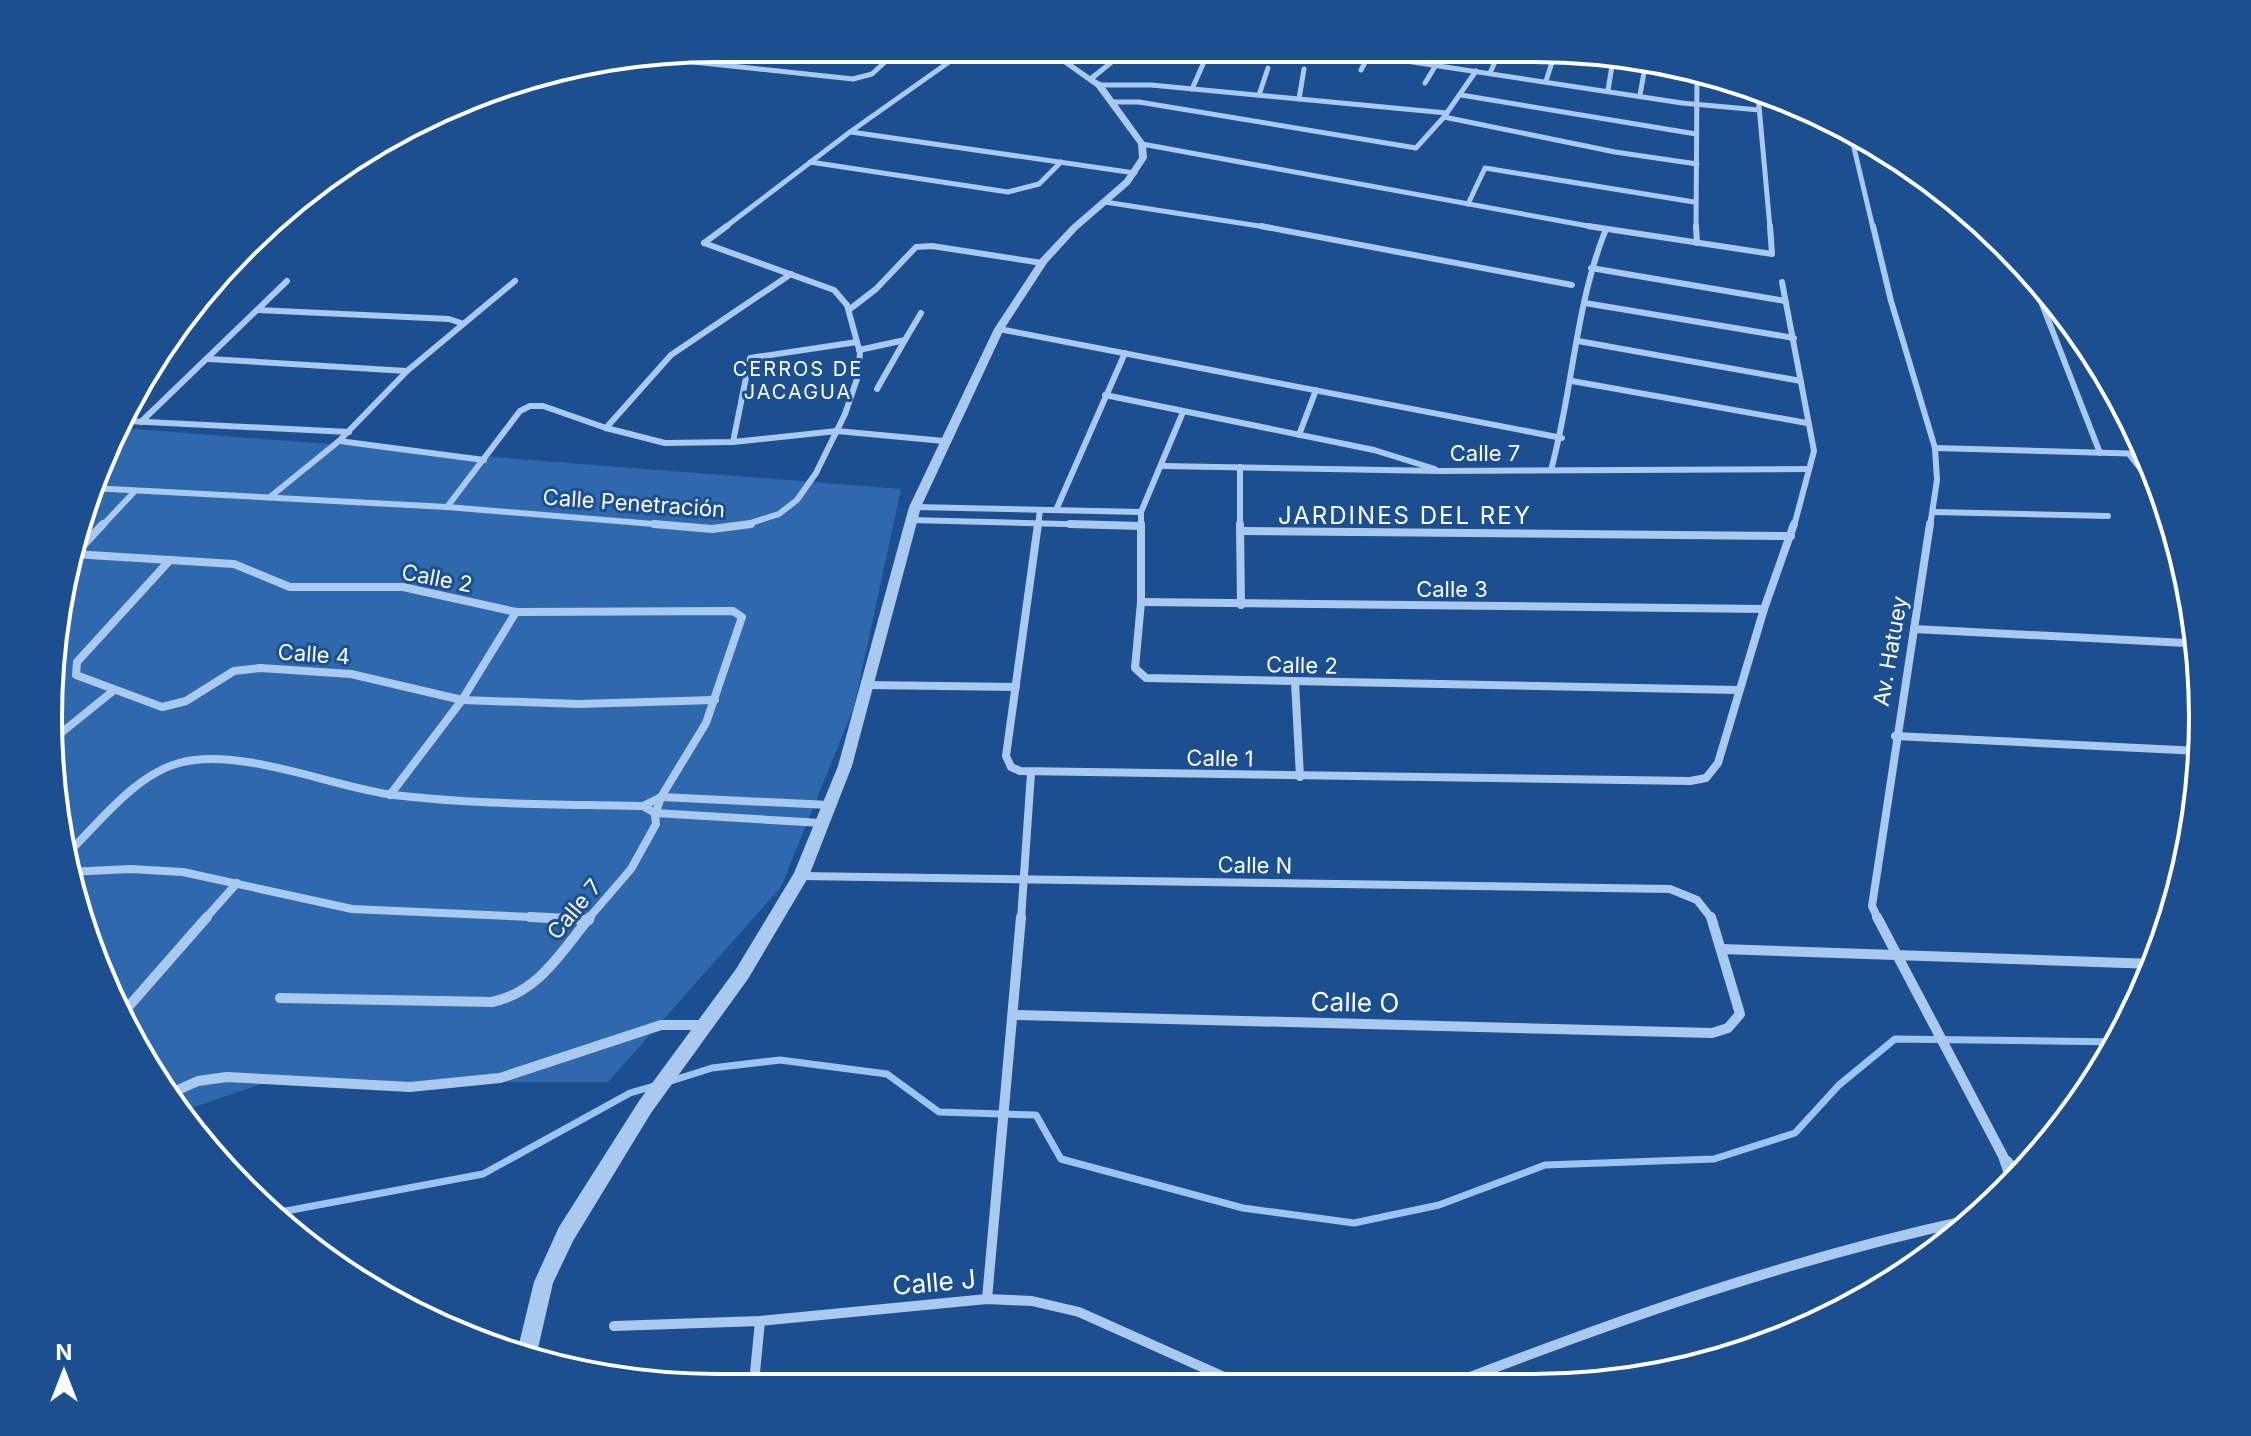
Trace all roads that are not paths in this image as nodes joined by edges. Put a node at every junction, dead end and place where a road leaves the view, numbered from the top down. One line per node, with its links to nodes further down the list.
1 (698, 62): 2 (street)
2 (885, 62)
3 (949, 62): 35 (street)
4 (1066, 62): 20 (street)
5 (1115, 62): 20 (street)
6 (1204, 62): 24 (street)
7 (1365, 62): 16 (street)
8 (1418, 62): 12 (street)
9 (1435, 62): 12 (street)
10 (1495, 62): 19 (street)
11 (1552, 62): 21 (street)
12 (1434, 65): 17 (street); 22 (street)
13 (1612, 67): 25 (street)
14 (1268, 68): 26 (street)
15 (1304, 69): 29 (street)
16 (1361, 70)
17 (1476, 71): 19 (street); 27 (street)
18 (1644, 72): 28 (street)
19 (1490, 73): 21 (street)
20 (1095, 81): 24 (street); 30 (street)
21 (1546, 81): 25 (street)
22 (1425, 83)
23 (1697, 83): 32 (street)
24 (1192, 89): 26 (street)
25 (1608, 90): 28 (street)
26 (1259, 95): 29 (street)
27 (1461, 95): 34 (street); 36 (street)
28 (1640, 95): 32 (street)
29 (1299, 99): 34 (street)
30 (1112, 102): 34 (street); 37 (street)
31 (1758, 102): 33 (street)
32 (1696, 104): 33 (street); 36 (street)
33 (1759, 110): 47 (street)
34 (1445, 115): 41 (street)
35 (850, 132): 39 (street); 40 (street)
36 (1696, 134): 41 (street)
37 (1142, 144): 42 (street); 45 (street)
38 (1854, 146): 88 (street, Av. Hatuey)
39 (810, 162): 40 (street); 50 (street)
40 (1061, 162): 42 (street)
41 (1697, 164): 44 (street)
42 (1135, 173): 43 (street)
43 (1105, 202): 48 (street); 54 (street)
44 (1694, 202): 45 (street); 47 (street)
45 (1468, 204): 46 (street)
46 (1606, 229): 47 (street); 49 (street)
47 (1697, 243)
48 (1042, 263): 57 (street); 62 (street)
49 (1591, 268): 55 (street); 56 (street)
50 (791, 274): 57 (street); 80 (street)
51 (287, 281): 58 (street)
52 (515, 281): 61 (street)
53 (1782, 282): 55 (street)
54 (1572, 285)
55 (1785, 301): 63 (street)
56 (1585, 303): 63 (street); 65 (street)
57 (850, 309): 66 (street, Calle Penetración)
58 (258, 310): 61 (street); 69 (street)
59 (921, 313): 64 (street)
60 (2048, 313): 89 (street)
61 (461, 323): 70 (street)
62 (999, 329): 68 (street); 86 (street)
63 (1794, 338): 72 (street)
64 (905, 340): 67 (street); 73 (street)
65 (1578, 341): 71 (street); 72 (street)
66 (857, 342): 67 (street, Calle Penetración); 87 (street)
67 (859, 350): 81 (street, Calle Penetración)
68 (1125, 353): 74 (street); 75 (street)
69 (209, 359): 70 (street); 78 (street)
70 (407, 371): 82 (street)
71 (1572, 381): 79 (street); 84 (street)
72 (1801, 381): 79 (street)
73 (877, 389)
74 (1316, 390): 83 (street); 84 (street)
75 (1105, 395): 76 (street); 105 (street)
76 (1183, 412): 83 (street); 93 (street, Calle 2)
77 (133, 421): 78 (street)
78 (141, 422): 82 (street)
79 (1807, 423): 96 (street)
80 (606, 428): 87 (street); 92 (street)
81 (837, 431): 86 (street); 87 (street); 102 (street, Calle Penetración)
82 (349, 432): 85 (street)
83 (1299, 435): 98 (street)
84 (1562, 438): 97 (street)
85 (339, 441): 92 (street); 101 (street)
86 (944, 441): 103 (street)
87 (733, 442)
88 (1935, 448): 89 (street); 107 (street, Av. Hatuey)
89 (2100, 453): 90 (street)
90 (2129, 454): 91 (street); 95 (street)
91 (2133, 454)
92 (484, 460): 102 (street)
93 (1163, 466): 94 (street, Calle 7); 106 (street, Calle 2)
94 (1240, 467): 98 (street, Calle 7); 112 (street)
95 (2139, 467)
96 (1808, 469): 97 (street, Calle 7); 113 (street)
97 (1551, 470): 98 (street, Calle 7)
98 (1440, 471)
99 (104, 489): 100 (street, Calle Penetración)
100 (135, 491): 101 (street, Calle Penetración); 114 (street)
101 (269, 498): 102 (street, Calle Penetración)
102 (447, 507)
103 (915, 507): 104 (street); 109 (street)
104 (1040, 510): 105 (street); 110 (street)
105 (1056, 510): 106 (street)
106 (1141, 512): 111 (street, Calle 2)
107 (1934, 512): 108 (street); 122 (street, Av. Hatuey)
108 (2108, 516)
109 (910, 520): 110 (street); 125 (street)
110 (1038, 525): 111 (street); 126 (street)
111 (1140, 526): 117 (street, Calle 2)
112 (1242, 531): 113 (street); 118 (street)
113 (1791, 536): 119 (street)
114 (86, 542)
115 (83, 555): 116 (street, Calle 2)
116 (170, 560): 120 (street, Calle 2); 128 (street, Calle 4)
117 (1141, 602): 118 (street, Calle 3); 124 (street, Calle 2)
118 (1241, 605): 119 (street, Calle 3)
119 (1764, 609): 127 (street)
120 (516, 612): 121 (street, Calle 2); 129 (street)
121 (742, 622): 130 (street, Calle 7)
122 (1914, 629): 123 (street); 132 (street, Av. Hatuey)
123 (2184, 643)
124 (1295, 682): 127 (street, Calle 2); 135 (street)
125 (867, 685): 126 (street); 138 (street)
126 (1016, 687): 134 (street)
127 (1738, 690): 135 (street, Calle 1)
128 (113, 691): 129 (street, Calle 4); 131 (street)
129 (462, 700): 130 (street, Calle 4); 136 (street)
130 (715, 700): 137 (street, Calle 7)
131 (62, 732)
132 (1895, 736): 133 (street); 149 (street, Av. Hatuey)
133 (2188, 750)
134 (1031, 773): 135 (street, Calle 1); 145 (street)
135 (1300, 777)
136 (390, 795): 139 (street); 142 (street)
137 (661, 797): 138 (street); 139 (street); 140 (street, Calle 7)
138 (829, 805): 141 (street)
139 (643, 806): 140 (street)
140 (655, 813): 141 (street); 147 (street, Calle 7)
141 (821, 823): 144 (street)
142 (75, 847)
143 (80, 871): 146 (street)
144 (801, 876): 145 (street, Calle N); 154 (street)
145 (1023, 879): 148 (street, Calle N); 153 (street)
146 (237, 883): 147 (street); 152 (street)
147 (589, 920): 151 (street, Calle 7)
148 (1721, 949): 149 (street); 153 (street, Calle O)
149 (1895, 954): 150 (street); 156 (street, Av. Hatuey)
150 (2141, 964)
151 (280, 998)
152 (129, 1006)
153 (1014, 1015): 160 (street)
154 (706, 1025): 155 (street); 163 (street)
155 (178, 1090)
156 (2003, 1156): 157 (street, Av. Hatuey); 158 (street, Av. Hatuey)
157 (2012, 1166)
158 (2008, 1170)
159 (1950, 1224): 166 (street)
160 (987, 1299): 161 (street, Calle J); 165 (street, Calle J)
161 (760, 1321): 162 (street, Calle J); 164 (street)
162 (614, 1326)
163 (529, 1346)
164 (755, 1374)
165 (1217, 1374)
166 (1478, 1374)

